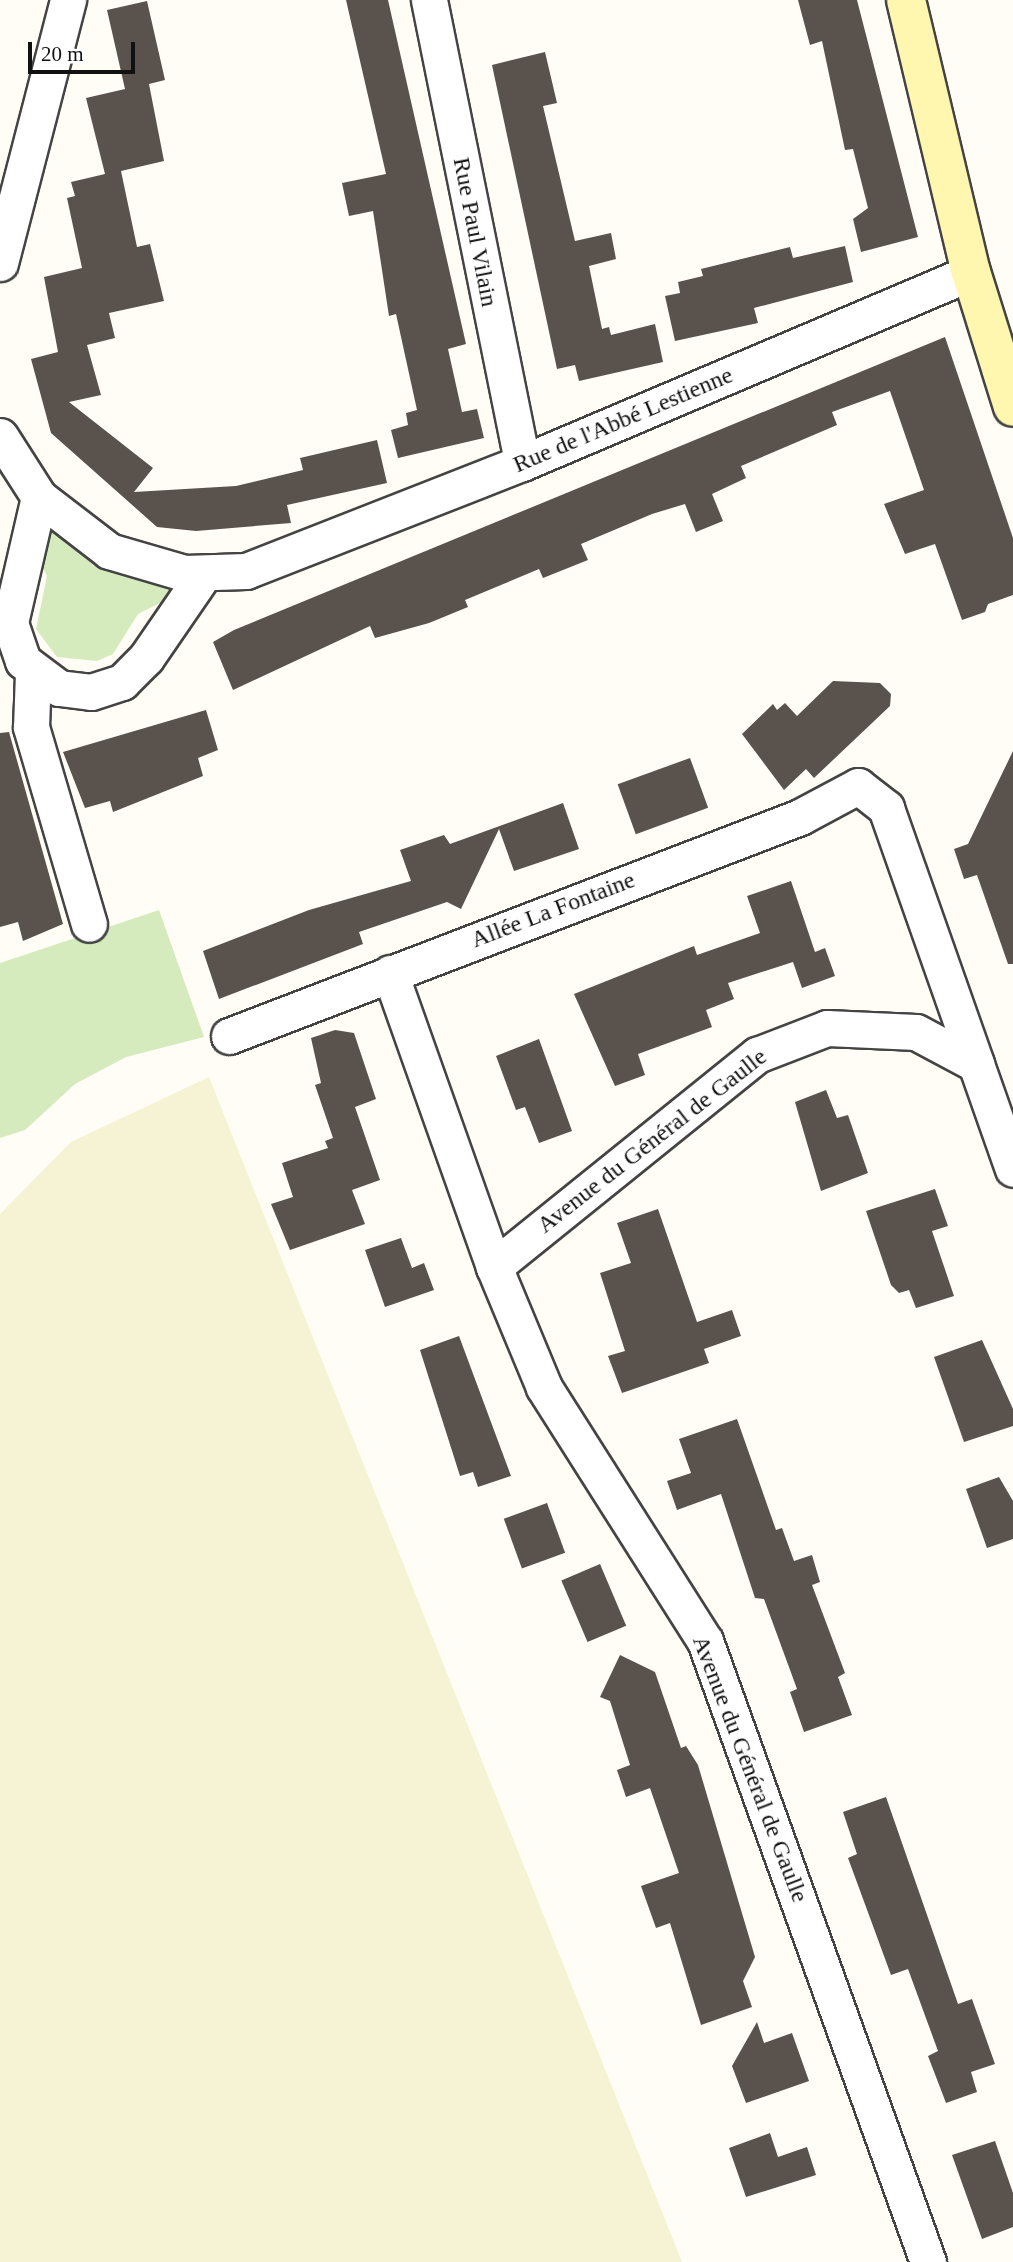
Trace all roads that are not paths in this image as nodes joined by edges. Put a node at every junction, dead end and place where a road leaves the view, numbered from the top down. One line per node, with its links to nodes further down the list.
1 (68, 0): 4 (street)
2 (429, 0): 8 (street, Rue Paul Vilain)
3 (906, 0): 5 (street)
4 (0, 263)
5 (971, 272): 6 (street); 8 (street, Rue de l'Abbé Lestienne)
6 (1013, 407)
7 (7, 450): 9 (street)
8 (522, 463): 10 (street, Rue de l'Abbé Lestienne)
9 (39, 498): 10 (street); 11 (street)
10 (203, 575): 11 (street)
11 (33, 673): 12 (street)
12 (89, 924)
13 (390, 974): 14 (street, Allée La Fontaine); 15 (street, Allée La Fontaine); 17 (street, Avenue du Général de Gaulle)
14 (229, 1036)
15 (976, 1064): 16 (street); 17 (street, Avenue du Général de Gaulle)
16 (1013, 1169)
17 (495, 1266): 18 (street, Avenue du Général de Gaulle)
18 (928, 2262)

